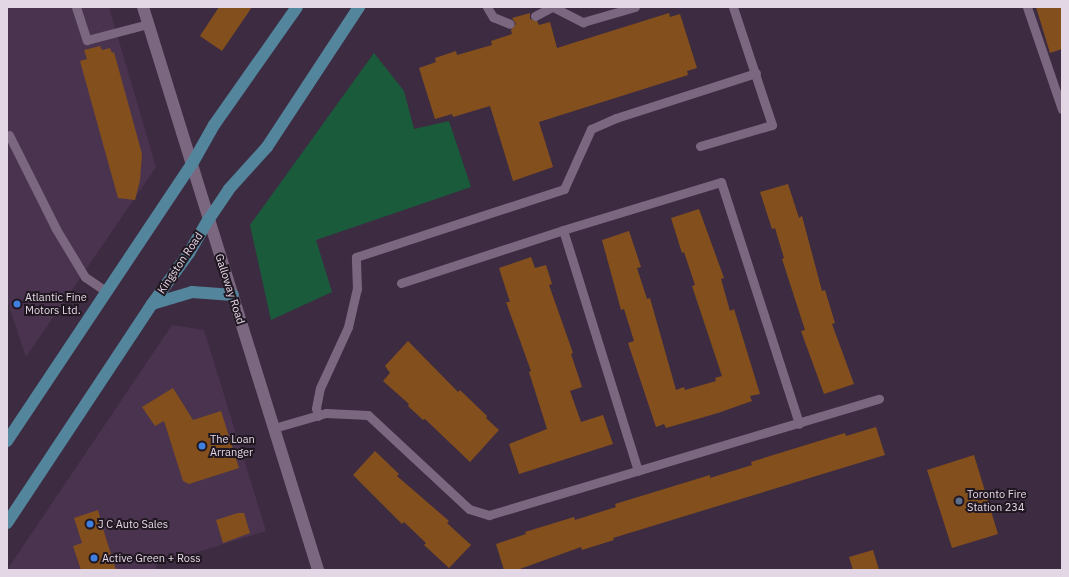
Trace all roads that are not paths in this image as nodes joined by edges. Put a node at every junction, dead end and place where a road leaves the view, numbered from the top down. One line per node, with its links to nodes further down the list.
1 (76, 7): 11 (lane)
2 (143, 7): 11 (street, Galloway Road)
3 (297, 7): 17 (main road)
4 (359, 7): 18 (main road, Kingston Road)
5 (487, 7): 12 (lane)
6 (552, 7): 7 (lane); 10 (lane)
7 (635, 7)
8 (733, 7): 13 (lane)
9 (1027, 7): 14 (lane)
10 (535, 16)
11 (148, 24): 17 (street, Galloway Road)
12 (510, 24)
13 (756, 74): 16 (lane); 25 (lane)
14 (1062, 109)
15 (10, 135): 21 (lane)
16 (700, 146)
17 (192, 164): 18 (street, Galloway Road); 21 (main road)
18 (209, 219): 22 (street, Galloway Road); 23 (main road, Kingston Road)
19 (563, 230): 20 (lane); 26 (lane); 29 (lane)
20 (401, 283)
21 (106, 292): 28 (main road)
22 (232, 295): 23 (main road); 27 (street, Galloway Road)
23 (152, 304): 30 (main road, Kingston Road)
24 (879, 399): 26 (lane)
25 (318, 416): 27 (lane); 29 (lane)
26 (799, 424): 29 (lane)
27 (274, 428): 31 (street, Galloway Road)
28 (7, 440)
29 (638, 471)
30 (7, 523)
31 (318, 570)

